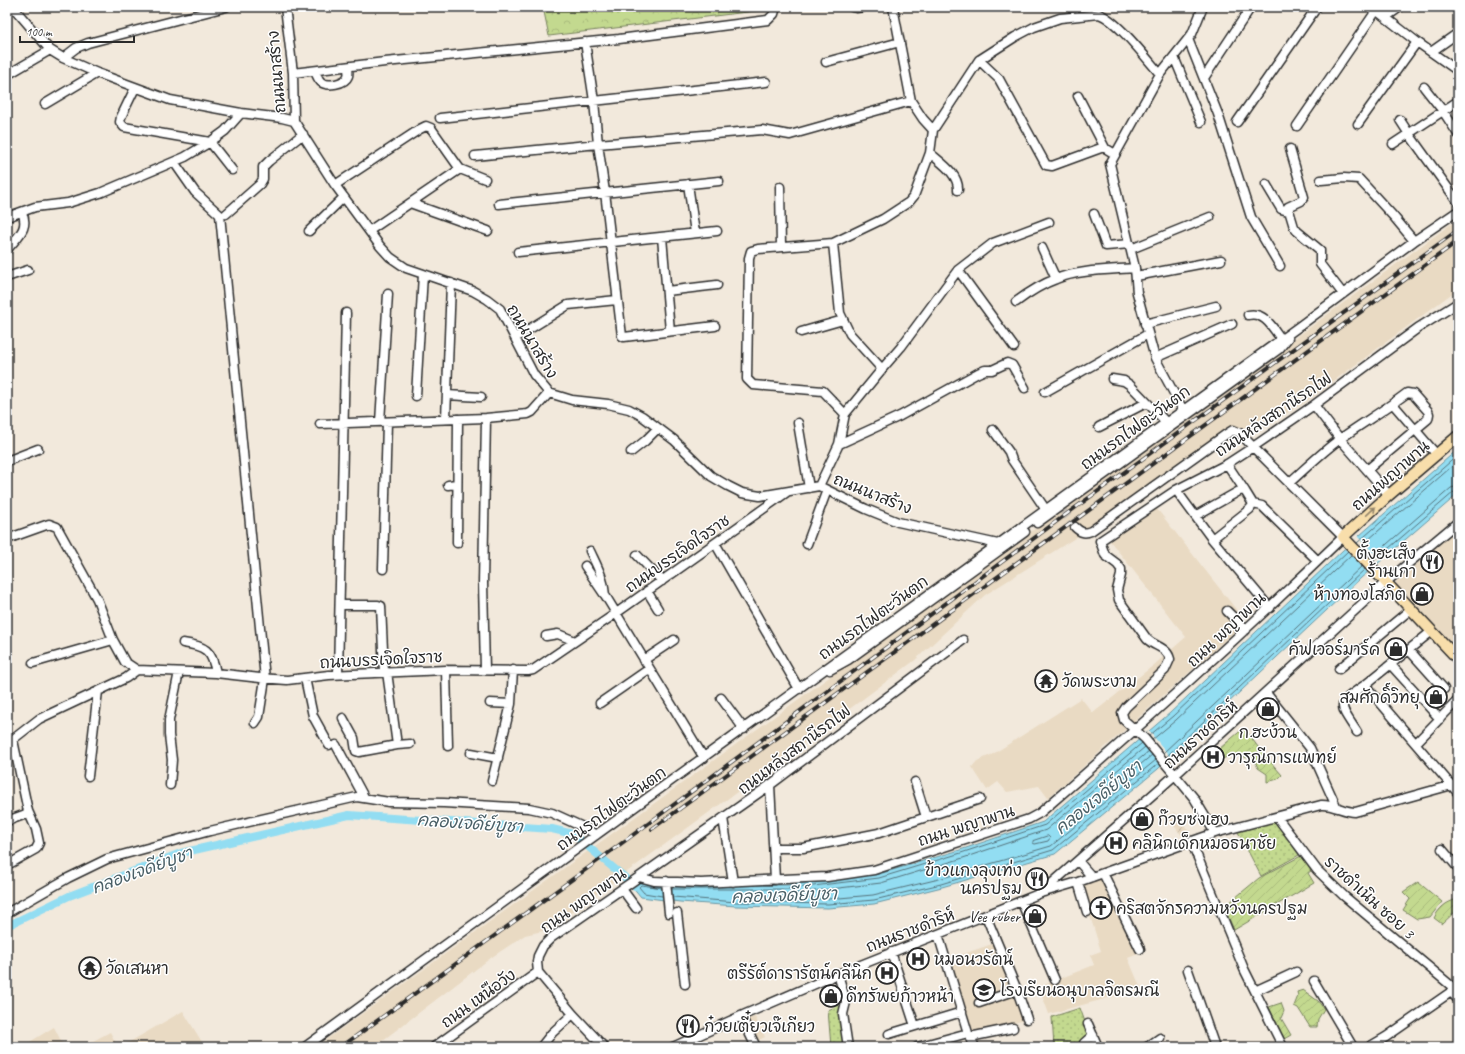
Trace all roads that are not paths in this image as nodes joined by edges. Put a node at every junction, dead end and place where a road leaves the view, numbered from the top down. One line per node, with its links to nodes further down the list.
1 (12, 7): 20 (street)
2 (226, 7): 23 (street)
3 (285, 7): 30 (street, ถนนนาสร้าง)
4 (776, 7): 17 (street)
5 (852, 7): 6 (street)
6 (863, 7)
7 (893, 7): 18 (street)
8 (1203, 7): 16 (street)
9 (1251, 7): 33 (street)
10 (1317, 7): 48 (street)
11 (1400, 7): 14 (street)
12 (1374, 9): 14 (street); 50 (street)
13 (1098, 11): 24 (street); 31 (street)
14 (1386, 17): 19 (street)
15 (1458, 33): 21 (street)
16 (1188, 39): 22 (street); 33 (street)
17 (585, 42): 26 (street); 39 (street)
18 (900, 42): 25 (street); 38 (street)
19 (1417, 42): 21 (street); 49 (street)
20 (50, 50): 23 (street); 32 (street)
21 (1431, 52): 28 (street)
22 (1174, 57): 31 (street); 47 (street)
23 (62, 58): 29 (street)
24 (979, 60): 51 (street); 58 (street)
25 (826, 62)
26 (348, 67): 27 (street); 27 (street)
27 (315, 71): 30 (street)
28 (1458, 71)
29 (97, 73): 36 (street); 41 (street)
30 (292, 73): 46 (street, ถนนนาสร้าง)
31 (1160, 74): 61 (street)
32 (7, 75)
33 (1204, 78): 102 (street)
34 (766, 82): 39 (street)
35 (1424, 87): 42 (street)
36 (135, 88): 43 (street); 55 (street)
37 (1078, 96): 58 (street)
38 (911, 100): 51 (street); 56 (street)
39 (594, 101): 44 (street); 56 (street)
40 (1458, 101): 42 (street)
41 (45, 104)
42 (1443, 111): 53 (street); 54 (street)
43 (241, 113): 46 (street); 55 (street)
44 (440, 118)
45 (1400, 120): 53 (street)
46 (294, 121): 52 (street, ถนนนาสร้าง)
47 (1200, 122)
48 (1237, 122)
49 (1358, 124)
50 (1298, 126)
51 (933, 130): 60 (street)
52 (303, 134): 71 (street, ถนนนาสร้าง); 82 (street)
53 (1409, 134): 57 (street); 76 (street)
54 (1458, 134)
55 (210, 142): 63 (street); 64 (street)
56 (598, 144): 62 (street); 74 (street)
57 (1393, 144)
58 (1105, 148): 61 (street)
59 (1290, 149): 79 (street)
60 (930, 153): 73 (street); 95 (street)
61 (1115, 154): 96 (street)
62 (475, 156)
63 (174, 162): 81 (street); 228 (street)
64 (232, 170)
65 (460, 170): 66 (street); 71 (street); 77 (street)
66 (485, 179)
67 (1321, 180): 93 (street)
68 (719, 181): 69 (street)
69 (688, 184): 74 (street); 91 (street)
70 (1266, 184): 79 (street)
71 (335, 185): 75 (street, ถนนนาสร้าง)
72 (780, 187): 97 (street)
73 (958, 190)
74 (605, 192): 78 (street); 94 (street)
75 (344, 197): 87 (street); 88 (street, ถนนนาสร้าง)
76 (1458, 202)
77 (410, 203): 88 (street); 90 (street)
78 (499, 204)
79 (1288, 211): 113 (street)
80 (1458, 211): 93 (street, ถนนรถไฟตะวันตก)
81 (22, 212): 84 (street); 99 (street)
82 (226, 214)
83 (1094, 214): 96 (street)
84 (7, 217)
85 (1210, 217): 96 (street)
86 (1048, 222): 104 (street)
87 (309, 231)
88 (369, 231): 106 (street, ถนนนาสร้าง)
89 (717, 231): 91 (street)
90 (488, 232)
91 (695, 233): 92 (street)
92 (662, 237): 94 (street); 111 (street)
93 (1414, 241): 113 (street, ถนนรถไฟตะวันตก)
94 (611, 242): 100 (street); 114 (street)
95 (832, 243): 97 (street); 120 (street)
96 (1130, 246): 105 (street)
97 (781, 247): 144 (street)
98 (1042, 248): 108 (street)
99 (7, 250)
100 (518, 252)
101 (1222, 260): 105 (street)
102 (1280, 266)
103 (28, 270): 107 (street)
104 (958, 270): 130 (street); 132 (street)
105 (1135, 272): 108 (street); 121 (street)
106 (423, 274): 109 (street, ถนนนาสร้าง); 138 (street)
107 (7, 278)
108 (1056, 279): 115 (street)
109 (451, 283): 128 (street, ถนนนาสร้าง); 137 (street)
110 (717, 285): 111 (street)
111 (666, 291): 125 (street)
112 (388, 294): 148 (street)
113 (1343, 294): 124 (street, ถนนรถไฟตะวันตก)
114 (617, 300): 125 (street); 128 (street)
115 (1016, 302)
116 (1458, 303): 141 (street, ถนนหลังสถานีรถไฟ)
117 (1216, 306): 121 (street)
118 (346, 313): 150 (street)
119 (1248, 315): 129 (street)
120 (843, 320): 126 (street); 132 (street)
121 (1145, 324): 127 (street)
122 (1232, 324): 131 (street)
123 (714, 326): 125 (street)
124 (1295, 329): 129 (street, ถนนรถไฟตะวันตก); 229 (street)
125 (670, 331)
126 (801, 332)
127 (1148, 334): 131 (street); 135 (street)
128 (515, 338): 136 (street, ถนนนาสร้าง)
129 (1281, 339): 143 (street, ถนนรถไฟตะวันตก)
130 (1014, 347)
131 (1155, 358): 143 (street)
132 (882, 369): 144 (street)
133 (1112, 379): 140 (street)
134 (1025, 388): 159 (street)
135 (1045, 392)
136 (549, 393): 145 (street); 154 (street, ถนนนาสร้าง)
137 (447, 395): 139 (street); 146 (street)
138 (416, 396)
139 (481, 397)
140 (1146, 403): 149 (street); 153 (street)
141 (1314, 404): 158 (street); 160 (street, ถนนหลังสถานีรถไฟ)
142 (1393, 404): 156 (street); 156 (street); 158 (street)
143 (1183, 410): 149 (street, ถนนรถไฟตะวันตก)
144 (845, 414): 159 (street)
145 (486, 418): 147 (street); 221 (street)
146 (446, 419): 147 (street); 148 (street)
147 (458, 419): 168 (street)
148 (384, 422): 150 (street); 193 (street)
149 (1166, 422): 178 (street, ถนนรถไฟตะวันตก)
150 (344, 423): 152 (street); 198 (street)
151 (798, 423): 171 (street)
152 (320, 424)
153 (1098, 427)
154 (658, 428): 162 (street); 172 (street, ถนนนาสร้าง)
155 (993, 430): 178 (street)
156 (1415, 430): 163 (street); 166 (street)
157 (1458, 436): 163 (main road, ถนนพญาพาน)
158 (1340, 439): 166 (street); 167 (street)
159 (839, 444): 170 (street)
160 (1253, 447): 165 (street, ถนนหลังสถานีรถไฟ); 167 (street); 181 (street)
161 (38, 450): 164 (street)
162 (632, 452)
163 (1437, 455): 176 (main road, ถนนพญาพาน)
164 (7, 461)
165 (1227, 464): 174 (street, ถนนหลังสถานีรถไฟ); 175 (street)
166 (1367, 470): 176 (street)
167 (1289, 483): 184 (street)
168 (458, 484): 169 (street); 185 (street)
169 (448, 485)
170 (819, 486): 171 (street, ถนนนาสร้าง); 173 (street, ถนนนาสร้าง)
171 (809, 488): 172 (street, ถนนนาสร้าง)
172 (789, 490): 186 (street, ถนนบรรเจิดใจราช)
173 (827, 490): 187 (street); 188 (street, ถนนนาสร้าง)
174 (1176, 490): 179 (street); 244 (street, ถนนหลังสถานีรถไฟ)
175 (1245, 491): 177 (street); 179 (street)
176 (1389, 495): 184 (main road, ถนนพญาพาน, one-way to 176)
177 (1253, 504): 183 (street); 191 (street)
178 (1046, 510): 188 (street, ถนนรถไฟตะวันตก)
179 (1195, 516): 183 (street)
180 (1458, 522): 195 (street, ถนนราชดำริห์)
181 (1075, 527)
182 (7, 539): 207 (street)
183 (1212, 539): 199 (street)
184 (1345, 540): 191 (street, ถนน พญาพาน); 195 (main road)
185 (456, 543)
186 (715, 543): 194 (street, ถนนบรรเจิดใจราช); 231 (street)
187 (807, 544)
188 (998, 544): 229 (street, ถนนรถไฟตะวันตก)
189 (590, 551): 197 (street)
190 (637, 555): 194 (street)
191 (1318, 561): 199 (street, ถนน พญาพาน)
192 (585, 566): 197 (street)
193 (383, 569)
194 (662, 581): 196 (street, ถนนบรรเจิดใจราช)
195 (1386, 582): 201 (main road); 234 (street, ถนนราชดำริห์)
196 (648, 591): 200 (street); 203 (street, ถนนบรรเจิดใจราช)
197 (605, 595): 203 (street)
198 (340, 605): 224 (street); 226 (street)
199 (1270, 608): 204 (street, ถนน พญาพาน)
200 (658, 609)
201 (1411, 609): 205 (main road); 217 (street)
202 (1227, 611): 204 (street)
203 (615, 614): 210 (street, ถนนบรรเจิดใจราช); 214 (street)
204 (1246, 630): 244 (street, ถนน พญาพาน)
205 (1432, 631): 212 (street); 213 (main road)
206 (546, 636): 210 (street)
207 (113, 640): 215 (street); 219 (street)
208 (674, 640): 214 (street)
209 (963, 640): 259 (street, ถนนหลังสถานีรถไฟ)
210 (575, 641): 222 (street, ถนนบรรเจิดใจราช)
211 (182, 643): 225 (street)
212 (1409, 650): 216 (street); 232 (street)
213 (1458, 659)
214 (644, 660): 218 (street)
215 (33, 663)
216 (1391, 665): 230 (street); 241 (street)
217 (1339, 668)
218 (649, 669): 238 (street); 253 (street)
219 (137, 670): 223 (street, ถนนบรรเจิดใจราช); 233 (street)
220 (446, 670): 221 (street, ถนนบรรเจิดใจราช); 224 (street, ถนนบรรเจิดใจราช); 250 (street)
221 (485, 670): 222 (street, ถนนบรรเจิดใจราช)
222 (513, 670): 239 (street)
223 (179, 672): 225 (street, ถนนบรรเจิดใจราช); 258 (street)
224 (386, 672): 226 (street, ถนนบรรเจิดใจราช); 249 (street)
225 (216, 674): 228 (street, ถนนบรรเจิดใจราช)
226 (338, 674): 227 (street, ถนนบรรเจิดใจราช)
227 (305, 678): 228 (street, ถนนบรรเจิดใจราช); 262 (street)
228 (265, 679): 242 (street)
229 (810, 681): 231 (street, ถนนรถไฟตะวันตก)
230 (1365, 685): 245 (street); 247 (street)
231 (799, 689): 243 (street, ถนนรถไฟตะวันตก)
232 (1444, 689)
233 (98, 691): 246 (street); 255 (street)
234 (1266, 693): 254 (street, ถนนราชดำริห์); 264 (street)
235 (721, 698): 243 (street)
236 (1458, 700): 241 (street)
237 (490, 703): 239 (street)
238 (600, 703)
239 (511, 704): 252 (street)
240 (343, 718): 249 (street)
241 (1440, 719): 247 (street)
242 (255, 723)
243 (744, 729): 253 (street, ถนนรถไฟตะวันตก)
244 (1136, 730): 254 (street); 281 (street, ถนน พญาพาน)
245 (1357, 732)
246 (10, 742): 265 (street)
247 (1416, 743): 260 (street)
248 (410, 744): 249 (street)
249 (397, 745)
250 (448, 746)
251 (471, 753): 252 (street)
252 (498, 758): 256 (street)
253 (704, 758): 271 (street, ถนนรถไฟตะวันตก)
254 (1175, 775): 270 (street); 275 (street, ถนนราชดำริห์)
255 (88, 776)
256 (492, 781)
257 (916, 782): 266 (street)
258 (170, 785)
259 (770, 785): 268 (street, ถนนหลังสถานีรถไฟ); 273 (street)
260 (1452, 785): 261 (street); 264 (street)
261 (1458, 792)
262 (364, 797): 271 (street); 290 (street)
263 (980, 799): 266 (street)
264 (1336, 806): 267 (street)
265 (28, 811): 269 (street); 276 (street)
266 (926, 817): 273 (street)
267 (1277, 817): 270 (street); 302 (street, ราชดำเนิน ซอย 3)
268 (723, 818): 280 (street, ถนนหลังสถานีรถไฟ); 282 (street)
269 (7, 821)
270 (1215, 833): 272 (street)
271 (596, 835): 319 (street, ถนนรถไฟตะวันตก)
272 (1190, 841): 278 (street); 304 (street)
273 (774, 848): 281 (street)
274 (1442, 849): 277 (street)
275 (1078, 861): 279 (street); 286 (street, ถนนราชดำริห์)
276 (11, 863)
277 (1458, 868)
278 (1103, 873): 279 (street); 293 (street)
279 (1092, 877): 283 (street)
280 (638, 878): 284 (street, ถนน พญาพาน); 285 (street, ถนน พญาพาน)
281 (775, 880): 282 (street, ถนน พญาพาน)
282 (733, 882): 284 (street, ถนน พญาพาน)
283 (1078, 882): 286 (street); 289 (street)
284 (666, 884): 301 (street)
285 (624, 888): 288 (street); 296 (street, ถนน พญาพาน)
286 (1041, 893): 287 (street, ถนนราชดำริห์)
287 (1021, 902): 291 (street, ถนนราชดำริห์); 299 (street)
288 (636, 908)
289 (1087, 912)
290 (7, 913)
291 (986, 916): 292 (street, ถนนราชดำริห์); 303 (street)
292 (938, 934): 294 (street, ถนนราชดำริห์); 307 (street)
293 (1140, 949)
294 (891, 952): 298 (street, ถนนราชดำริห์); 312 (street)
295 (1188, 970): 331 (street)
296 (538, 972): 308 (street); 320 (street, ถนน เหนือวัง)
297 (1296, 972): 304 (street)
298 (838, 974): 309 (street, ถนนราชดำริห์); 325 (street)
299 (1055, 980)
300 (1314, 981): 333 (street)
301 (685, 984)
302 (1455, 989): 305 (street, ราชดำเนิน ซอย 3); 334 (street)
303 (1016, 990): 306 (street); 310 (street)
304 (1255, 991): 332 (street)
305 (1458, 1000)
306 (979, 1003)
307 (962, 1012): 312 (street); 315 (street)
308 (573, 1014): 321 (street); 322 (street)
309 (741, 1016): 318 (street, ถนนราชดำริห์); 324 (street)
310 (1027, 1019)
311 (1088, 1024): 316 (street)
312 (915, 1026): 314 (street)
313 (1014, 1028): 315 (street)
314 (889, 1034)
315 (969, 1035): 326 (street); 327 (street)
316 (1093, 1035): 328 (street); 329 (street)
317 (1160, 1038): 330 (street)
318 (691, 1043): 323 (street, ถนนราชดำริห์)
319 (305, 1047)
320 (434, 1047)
321 (541, 1047)
322 (604, 1047)
323 (673, 1047)
324 (756, 1047)
325 (848, 1047)
326 (917, 1047)
327 (976, 1047)
328 (1084, 1047)
329 (1098, 1047)
330 (1147, 1047)
331 (1215, 1047)
332 (1283, 1047)
333 (1353, 1047)
334 (1369, 1047)

